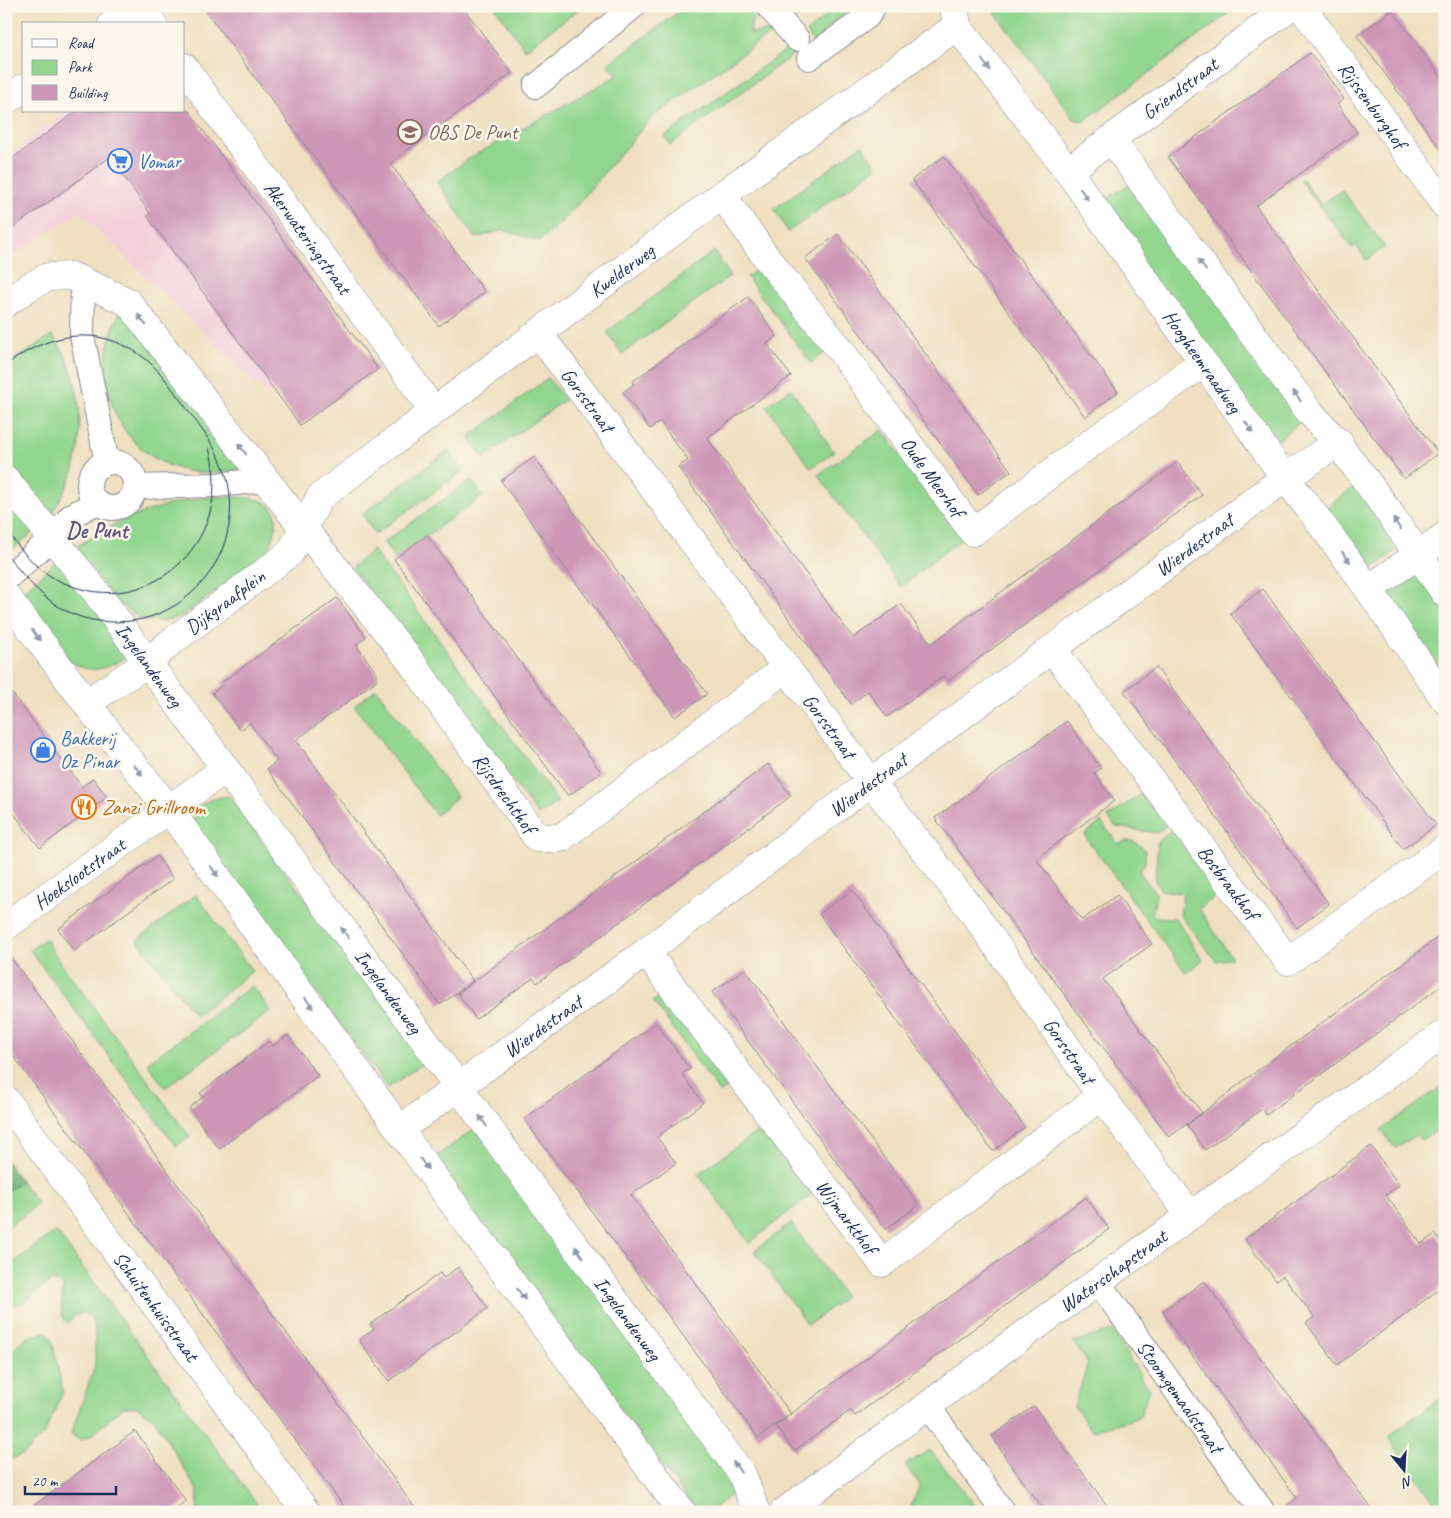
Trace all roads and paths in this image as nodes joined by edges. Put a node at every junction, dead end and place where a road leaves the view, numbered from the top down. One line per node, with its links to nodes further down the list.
1 (136, 6): 9 (street)
2 (140, 6): 10 (street)
3 (634, 6): 12 (street)
4 (768, 6): 5 (street)
5 (874, 6)
6 (1291, 6): 15 (street, Griendstraat)
7 (1301, 6): 18 (street, Rijssenburghof)
8 (955, 16): 16 (street, Hoogheemraadweg, one-way to 16); 17 (street, Kwelderweg)
9 (115, 22)
10 (152, 22)
11 (185, 68): 23 (street, Akerwateringstraat)
12 (536, 86)
13 (22, 89): 14 (street)
14 (6, 100)
15 (1111, 139): 16 (street, Griendstraat); 24 (street, one-way to 15)
16 (1068, 171): 22 (street, Hoogheemraadweg, one-way to 22)
17 (722, 195): 21 (street, Kwelderweg); 22 (street, Oude Meerhof)
18 (1445, 205)
19 (83, 280): 20 (street); 25 (street); 28 (street, one-way to 19)
20 (6, 303)
21 (538, 334): 23 (street, Kwelderweg); 41 (street, Gorsstraat)
22 (1203, 363): 26 (street, Hoogheemraadweg, one-way to 26)
23 (433, 410): 31 (street, Kwelderweg)
24 (1338, 442): 26 (street, Wierdestraat); 34 (street, one-way to 24)
25 (107, 463): 29 (street); 30 (street)
26 (1285, 478): 36 (street, Hoogheemraadweg, one-way to 36); 39 (street, Wierdestraat)
27 (6, 480): 33 (street, Ingelandenweg)
28 (266, 480): 29 (street); 31 (street)
29 (135, 487): 30 (street)
30 (97, 502): 33 (street)
31 (304, 529): 40 (street, Dijkgraafplein); 41 (street, Rijsdrechthof)
32 (1445, 536): 34 (street)
33 (53, 537): 35 (street); 40 (street, Ingelandenweg)
34 (1418, 554): 36 (street); 37 (street)
35 (6, 579)
36 (1369, 589): 42 (street, Hoogheemraadweg)
37 (1445, 593)
38 (6, 596): 43 (street, one-way to 43)
39 (1052, 649): 45 (street, Wierdestraat); 47 (street, Bosbraakhof)
40 (147, 663): 43 (street, Dijkgraafplein); 44 (street, Ingelandenweg)
41 (786, 668): 45 (street, Gorsstraat)
42 (1445, 700)
43 (88, 702): 46 (street, one-way to 46)
44 (225, 769): 46 (street, Hoekslootstraat); 51 (street, Ingelandenweg, one-way to 44)
45 (871, 782): 49 (street, Wierdestraat); 52 (street, Gorsstraat)
46 (168, 808): 48 (street, Hoekslootstraat); 54 (street, one-way to 54)
47 (1445, 849)
48 (6, 926)
49 (646, 952): 51 (street, Wierdestraat); 52 (street, Wijmarkthof)
50 (1445, 1033): 55 (street, Waterschapstraat)
51 (458, 1087): 54 (street, Wierdestraat); 60 (street, Ingelandenweg, one-way to 51)
52 (1101, 1096): 55 (street, Gorsstraat)
53 (6, 1100): 58 (street, Schuitenhuisstraat)
54 (400, 1130): 59 (street, one-way to 59)
55 (1190, 1215): 56 (street, Waterschapstraat)
56 (1098, 1282): 57 (street, Waterschapstraat); 63 (street, Stoomgemaalstraat)
57 (928, 1406): 61 (street, Waterschapstraat); 62 (street)
58 (306, 1512)
59 (682, 1512)
60 (756, 1512)
61 (784, 1512)
62 (1003, 1512)
63 (1262, 1512)

